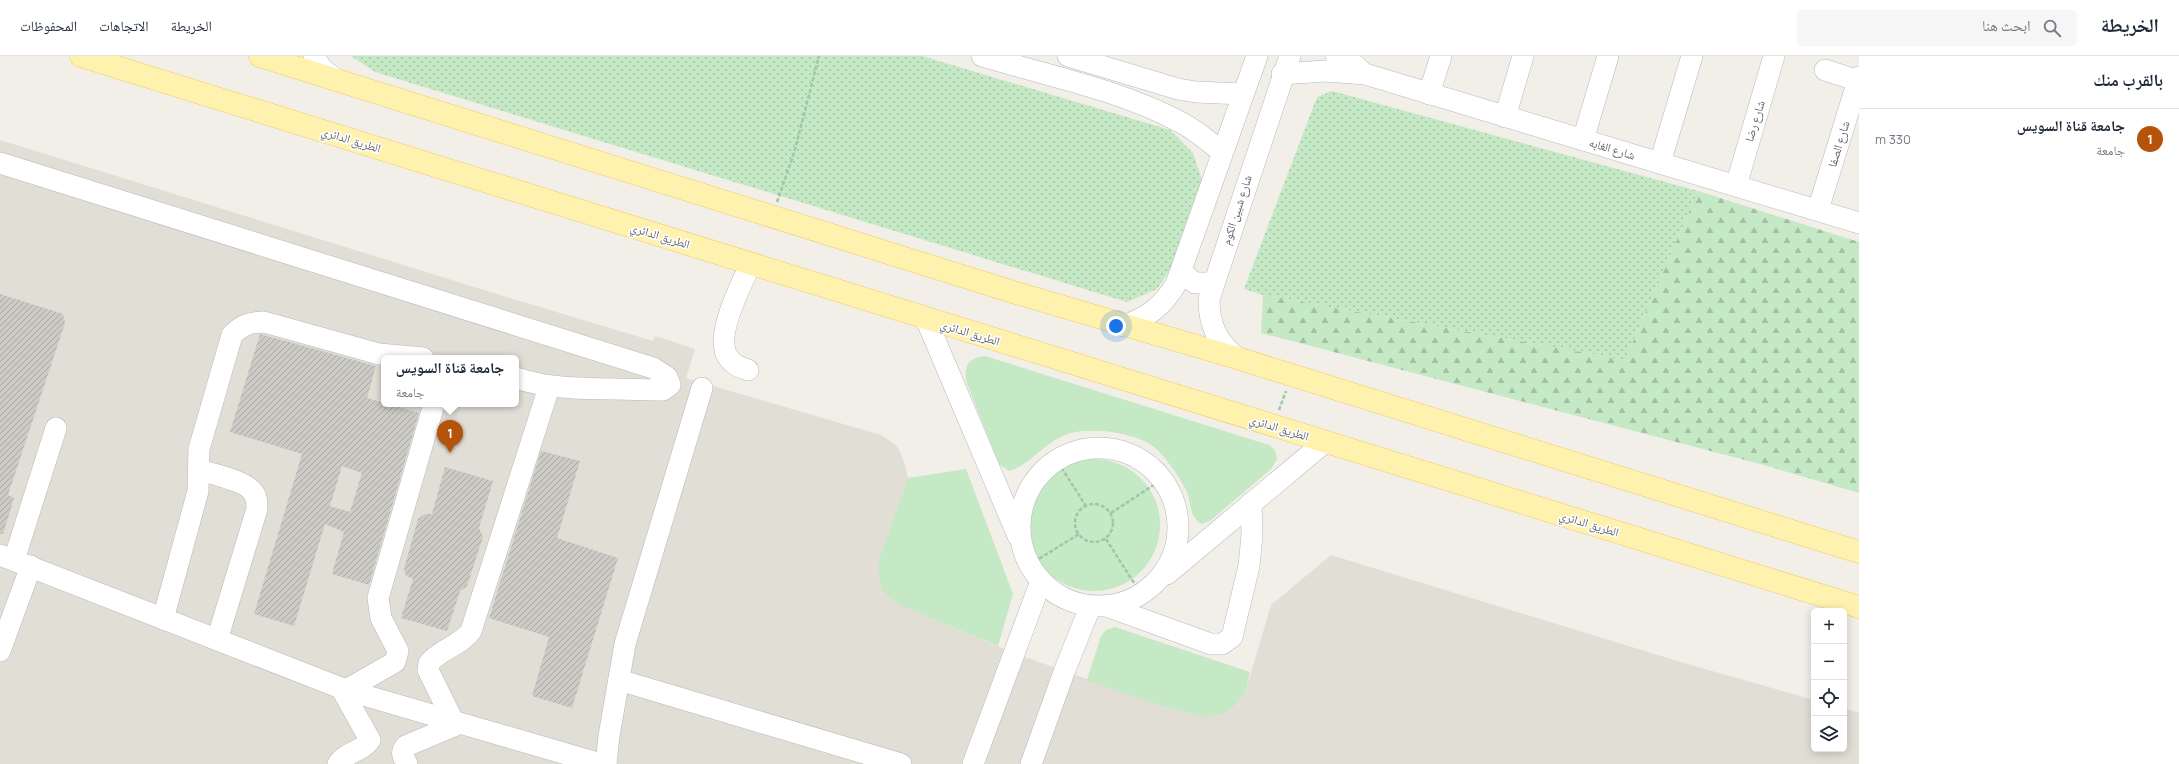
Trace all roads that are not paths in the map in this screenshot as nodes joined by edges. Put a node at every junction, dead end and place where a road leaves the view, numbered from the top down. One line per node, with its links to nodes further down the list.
1 (81, 56): 29 (main road, الطريق الدائري)
2 (260, 56): 18 (main road)
3 (314, 56): 18 (street)
4 (982, 56): 13 (street)
5 (1068, 56): 19 (street)
6 (1257, 56): 19 (street)
7 (1336, 56): 16 (street, شارع الغابه)
8 (1441, 56): 20 (street)
9 (1523, 56): 21 (street)
10 (1608, 56): 22 (street)
11 (1692, 56): 25 (street)
12 (1774, 56): 26 (street, شارع رضا)
13 (1032, 63): 23 (street)
14 (1286, 65): 16 (street, شارع الغابه); 31 (street, شارع شبين الكوم)
15 (1825, 70): 17 (street)
16 (1365, 74): 20 (street, شارع الغابه)
17 (1859, 79): 27 (street, شارع الصفا)
18 (337, 80): 33 (main road)
19 (1243, 94): 23 (street)
20 (1429, 94): 21 (street, شارع الغابه)
21 (1505, 117): 22 (street, شارع الغابه)
22 (1583, 140): 25 (street, شارع الغابه)
23 (1222, 152): 30 (street)
24 (0, 163): 38 (street)
25 (1660, 163): 26 (street, شارع الغابه)
26 (1736, 186): 27 (street, شارع الغابه)
27 (1818, 210): 28 (street, شارع الغابه)
28 (1859, 223)
29 (751, 264): 32 (main road, الطريق الدائري); 36 (street)
30 (1181, 272): 31 (street); 33 (street)
31 (1213, 283): 35 (street, شارع شبين الكوم)
32 (926, 319): 42 (main road, الطريق الدائري); 45 (street)
33 (1123, 326): 35 (main road)
34 (390, 355): 43 (street)
35 (1237, 358): 46 (main road)
36 (748, 370)
37 (519, 379): 38 (street)
38 (549, 386): 57 (street)
39 (702, 388): 55 (street)
40 (433, 407): 56 (street)
41 (56, 428): 47 (street)
42 (1325, 442): 44 (street); 51 (main road, الطريق الدائري)
43 (200, 470): 52 (street); 53 (street)
44 (1251, 503): 49 (street); 50 (street)
45 (1021, 545): 48 (street); 49 (street)
46 (1859, 552)
47 (15, 560): 52 (street); 54 (street)
48 (1035, 573): 50 (street); 63 (street)
49 (1148, 590): 50 (street)
50 (1098, 606): 64 (street)
51 (1859, 607)
52 (163, 619): 53 (street)
53 (217, 640): 56 (street)
54 (0, 651)
55 (619, 680): 61 (street); 62 (street)
56 (344, 689): 57 (street); 58 (street)
57 (456, 723): 59 (street); 60 (street)
58 (338, 764)
59 (407, 764)
60 (600, 764)
61 (606, 764)
62 (901, 764)
63 (973, 764)
64 (1031, 764)

